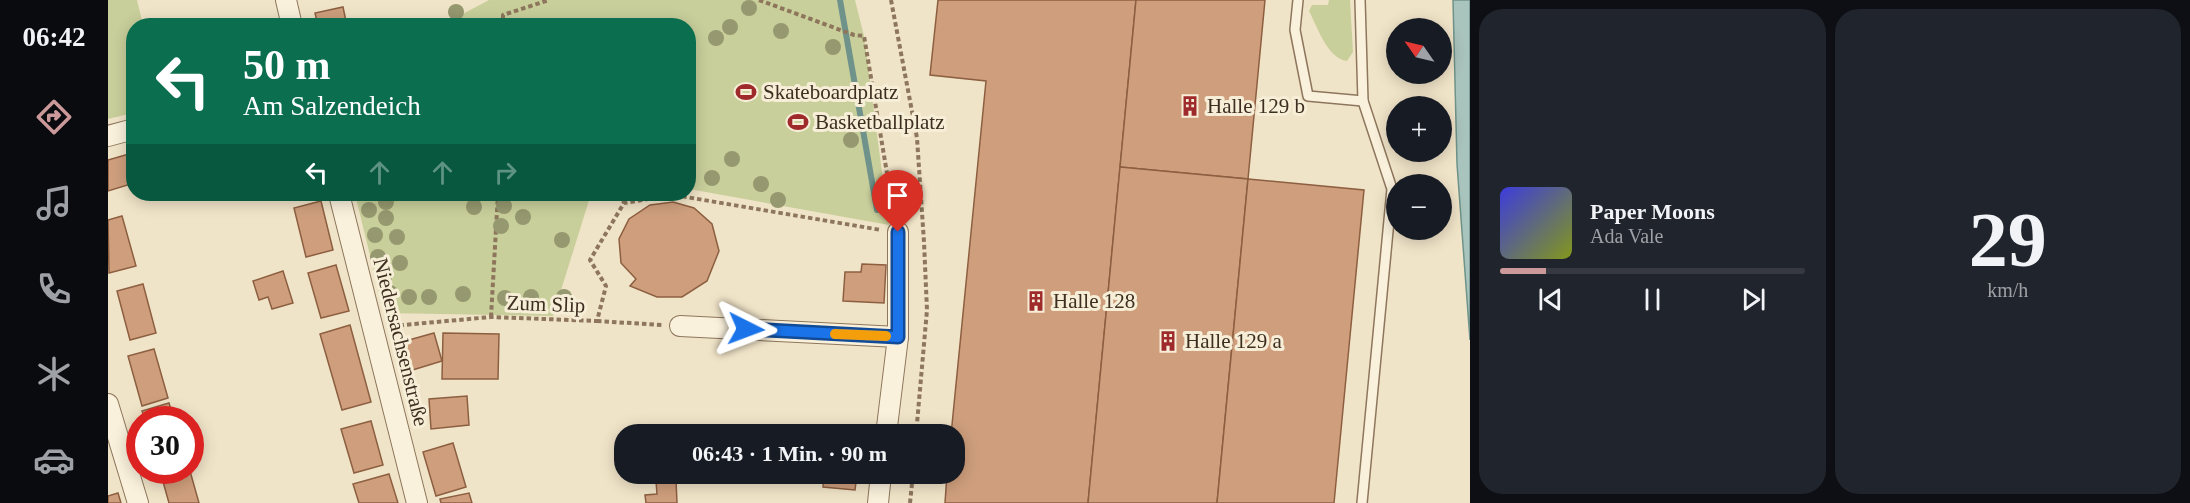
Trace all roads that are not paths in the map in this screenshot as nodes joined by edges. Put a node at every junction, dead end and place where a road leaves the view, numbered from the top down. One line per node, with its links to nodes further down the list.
1 (286, 0): 4 (street)
2 (1298, 0): 5 (lane)
3 (1360, 0): 5 (lane)
4 (290, 18)
5 (1363, 101): 18 (lane)
6 (126, 131): 7 (street)
7 (108, 136)
8 (341, 201): 16 (street, Niedersachsenstraße)
9 (898, 232): 11 (street)
10 (680, 326): 11 (street)
11 (898, 337): 13 (street)
12 (108, 404): 15 (street)
13 (887, 424)
14 (880, 484): 17 (street)
15 (138, 503)
16 (417, 503)
17 (878, 503)
18 (1362, 503)

